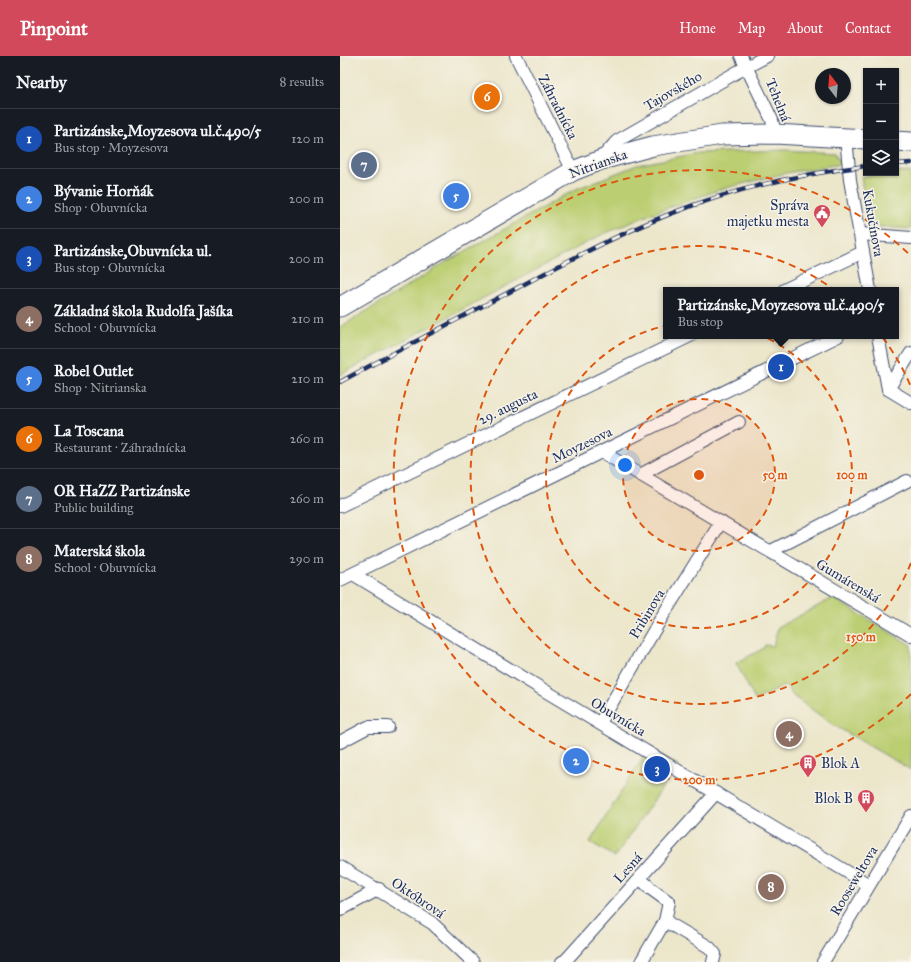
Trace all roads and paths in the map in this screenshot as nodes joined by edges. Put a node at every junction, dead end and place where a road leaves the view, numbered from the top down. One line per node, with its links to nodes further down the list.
1 (516, 56): 10 (street, Záhradnícka)
2 (767, 56): 3 (street, Tajovského)
3 (744, 61): 4 (street, Tehelná); 9 (street, Tajovského)
4 (775, 134): 5 (main road, Nitrianska); 9 (main road, Nitrianska)
5 (846, 137): 6 (main road, Nitrianska); 11 (street, Kukučínova)
6 (863, 139)
7 (899, 142): 8 (main road)
8 (911, 142)
9 (600, 160): 10 (main road, Nitrianska)
10 (573, 171): 16 (main road, Nitrianska)
11 (860, 234): 12 (street); 13 (street, Kukučínova)
12 (911, 238)
13 (863, 252): 14 (street); 15 (street, Kukučínova)
14 (790, 287)
15 (869, 287)
16 (340, 307)
17 (684, 339): 27 (street, 29. augusta)
18 (832, 339): 24 (street, Moyzesova)
19 (879, 339): 21 (street)
20 (911, 353): 21 (street)
21 (888, 389): 22 (street)
22 (911, 403)
23 (739, 422): 25 (street)
24 (602, 452): 25 (street, Gumárenská); 30 (street, Moyzesova)
25 (640, 474): 28 (street, Gumárenská)
26 (907, 481): 29 (street)
27 (340, 506)
28 (721, 522): 29 (street, Gumárenská); 33 (street, Pribinova)
29 (771, 551): 32 (street, Gumárenská)
30 (353, 574): 31 (street, Moyzesova); 33 (street, Obuvnícka)
31 (340, 580)
32 (911, 635)
33 (600, 723): 36 (street, Obuvnícka)
34 (388, 727): 35 (street)
35 (340, 742)
36 (716, 793): 39 (street, Lesná); 40 (street, Obuvnícka)
37 (911, 816): 40 (street, Rooseweltova)
38 (340, 866): 41 (street, Októbrová)
39 (640, 878): 43 (street); 45 (street, Lesná)
40 (869, 885): 48 (street, Rooseweltova)
41 (379, 889): 42 (street); 44 (street, Októbrová)
42 (340, 910)
43 (666, 921): 46 (street); 47 (street)
44 (473, 962)
45 (562, 962)
46 (641, 962)
47 (712, 962)
48 (823, 962)

